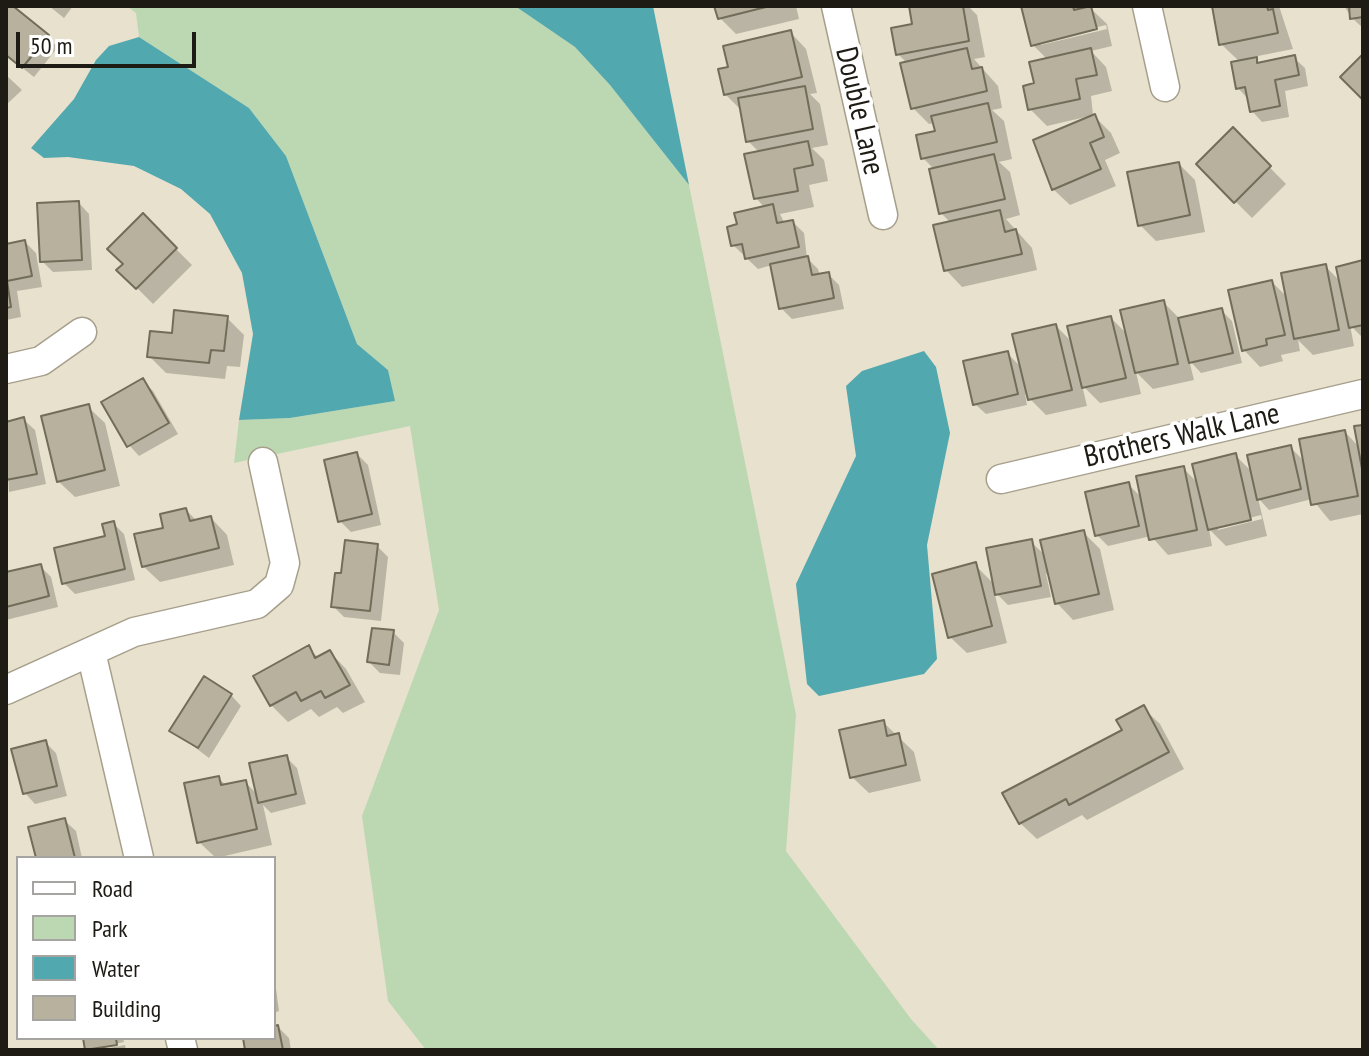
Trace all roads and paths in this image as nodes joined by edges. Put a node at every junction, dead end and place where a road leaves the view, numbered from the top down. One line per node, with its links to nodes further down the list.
1 (836, 6): 4 (street, Double Lane)
2 (1147, 6): 3 (street)
3 (1165, 87)
4 (883, 215)
5 (82, 332): 6 (street)
6 (6, 369)
7 (1363, 394): 9 (street, Brothers Walk Lane)
8 (263, 462): 10 (street)
9 (1001, 479)
10 (91, 652): 11 (street); 12 (street)
11 (6, 690)
12 (139, 856)

